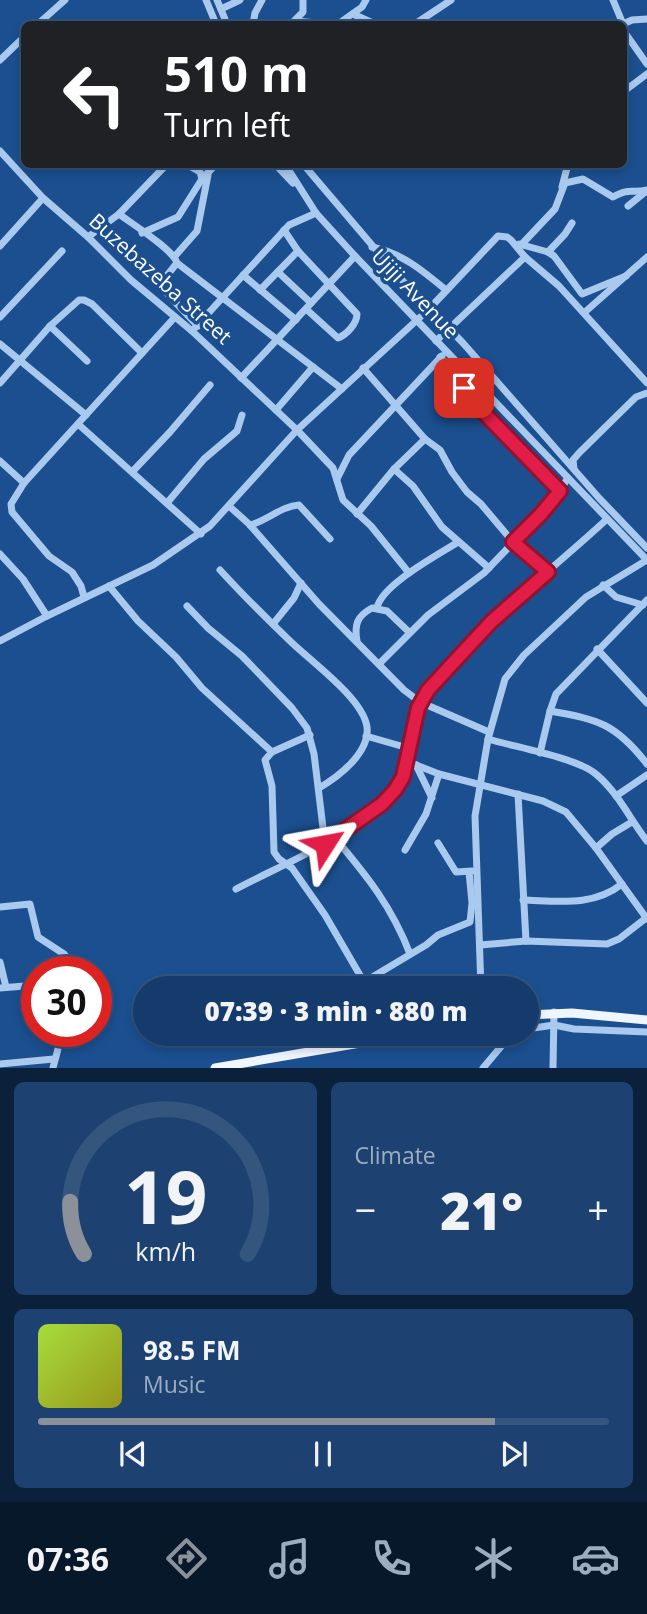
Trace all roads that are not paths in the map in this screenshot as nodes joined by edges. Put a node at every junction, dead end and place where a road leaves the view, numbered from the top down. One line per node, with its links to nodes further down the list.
1 (206, 0): 14 (street)
2 (218, 0): 10 (street)
3 (240, 0): 10 (street)
4 (262, 0): 16 (street)
5 (303, 0): 17 (street)
6 (366, 0): 11 (street)
7 (451, 0): 20 (street)
8 (613, 0): 21 (street)
9 (61, 1): 13 (street)
10 (221, 9): 15 (street)
11 (353, 14): 18 (street); 19 (street)
12 (647, 19): 22 (street)
13 (41, 21)
14 (215, 21)
15 (226, 21)
16 (254, 21)
17 (294, 21)
18 (342, 21)
19 (368, 21)
20 (420, 21)
21 (622, 21)
22 (627, 22)
23 (627, 36): 26 (street)
24 (21, 40): 25 (street)
25 (0, 60)
26 (647, 64)
27 (647, 74): 28 (street)
28 (627, 89)
29 (0, 151): 42 (street, Buzebazeba Street)
30 (163, 168): 45 (street)
31 (193, 168): 38 (street)
32 (213, 168): 37 (street)
33 (279, 168): 39 (street)
34 (287, 168): 39 (street, Ujiji Avenue)
35 (306, 168): 54 (street)
36 (567, 168): 40 (street)
37 (209, 173): 38 (street); 61 (street)
38 (202, 179): 49 (street)
39 (297, 186): 44 (street, Ujiji Avenue)
40 (562, 187): 41 (street); 52 (street)
41 (647, 190): 43 (street)
42 (43, 198): 50 (street, Buzebazeba Street); 53 (street)
43 (628, 206)
44 (316, 213): 48 (street); 58 (street, Ujiji Avenue)
45 (119, 214): 47 (street); 49 (street)
46 (572, 223): 57 (street)
47 (100, 230): 50 (street); 65 (street)
48 (284, 230): 56 (street); 63 (street)
49 (142, 233): 61 (street)
50 (88, 237): 74 (street, Buzebazeba Street)
51 (511, 240): 52 (street); 59 (street); 68 (street)
52 (521, 245): 57 (street)
53 (0, 246)
54 (372, 247): 68 (street); 71 (street)
55 (62, 251): 73 (street)
56 (298, 251): 62 (street); 66 (street)
57 (548, 252): 64 (street)
58 (355, 256): 66 (street); 76 (street, Ujiji Avenue)
59 (524, 257): 72 (street); 78 (street)
60 (647, 257): 64 (street)
61 (176, 259): 65 (street); 69 (street)
62 (278, 272): 67 (street); 70 (street)
63 (243, 275): 67 (street); 69 (street)
64 (626, 276): 72 (street)
65 (160, 284): 79 (street)
66 (328, 285): 70 (street); 70 (street)
67 (260, 290): 75 (street)
68 (446, 290): 71 (street)
69 (223, 298): 79 (street); 80 (street)
70 (308, 306): 75 (street)
71 (429, 309): 76 (street); 78 (street)
72 (585, 312): 91 (street)
73 (0, 317)
74 (175, 317): 79 (street, Buzebazeba Street); 83 (street)
75 (296, 320): 80 (street)
76 (416, 320): 81 (street, Ujiji Avenue); 88 (street)
77 (50, 326): 83 (street); 85 (street); 86 (street)
78 (448, 328): 81 (street); 104 (street)
79 (195, 329): 89 (street, Buzebazeba Street)
80 (278, 339): 87 (street); 89 (street)
81 (436, 341): 84 (street, Ujiji Avenue)
82 (0, 344): 85 (street)
83 (142, 353): 97 (street)
84 (443, 354): 95 (street); 106 (street, Ujiji Avenue); 109 (street)
85 (20, 359): 90 (street); 97 (street)
86 (87, 361)
87 (313, 367): 93 (street); 96 (street)
88 (363, 368): 93 (street); 95 (street)
89 (242, 378): 96 (street, Buzebazeba Street)
90 (0, 383)
91 (647, 383)
92 (210, 385): 105 (street)
93 (342, 389): 100 (street)
94 (647, 393): 104 (street)
95 (394, 405): 101 (street); 107 (street)
96 (276, 410): 100 (street, Buzebazeba Street)
97 (86, 415): 99 (street)
98 (242, 415): 110 (street)
99 (78, 424): 105 (street); 108 (street)
100 (298, 431): 107 (street, Buzebazeba Street); 111 (street)
101 (425, 439): 103 (street); 118 (street)
102 (0, 461): 108 (street)
103 (394, 469): 112 (street); 117 (street)
104 (574, 469): 119 (street)
105 (133, 471): 110 (street)
106 (568, 478): 109 (street); 113 (street, Ujiji Avenue)
107 (337, 479): 112 (street, Buzebazeba Street)
108 (24, 483): 129 (street)
109 (560, 491): 118 (street)
110 (167, 503): 115 (street)
111 (230, 507): 114 (street); 115 (street)
112 (357, 514): 125 (street, Buzebazeba Street)
113 (607, 519): 121 (street, Ujiji Avenue); 124 (street)
114 (250, 525): 116 (street); 126 (street)
115 (201, 534): 127 (street)
116 (330, 539)
117 (458, 542): 122 (street); 125 (street)
118 (513, 542): 122 (street); 124 (street)
119 (647, 548)
120 (0, 554): 133 (street)
121 (647, 560): 128 (street)
122 (489, 568): 136 (street)
123 (220, 570): 134 (street)
124 (548, 572): 142 (street)
125 (409, 573): 132 (street)
126 (301, 583): 134 (street); 139 (street)
127 (109, 586): 129 (street); 149 (street)
128 (603, 586): 130 (street); 147 (street)
129 (84, 597): 133 (street)
130 (645, 604): 140 (street)
131 (187, 606): 145 (street)
132 (377, 608): 136 (street); 139 (street)
133 (47, 616): 137 (street)
134 (273, 624): 146 (street)
135 (0, 628): 137 (street)
136 (409, 632): 141 (street)
137 (9, 636): 138 (street)
138 (0, 641)
139 (357, 643): 141 (street)
140 (597, 649): 143 (street); 144 (street)
141 (379, 664): 142 (street)
142 (420, 702): 147 (street); 148 (street)
143 (647, 703)
144 (550, 711): 150 (street); 152 (street)
145 (310, 735): 149 (street); 158 (street)
146 (366, 736): 148 (street); 158 (street)
147 (489, 736): 150 (street); 156 (street)
148 (408, 748): 151 (street)
149 (272, 752): 169 (street)
150 (540, 753): 160 (street)
151 (406, 761): 153 (street); 163 (street)
152 (647, 764)
153 (416, 765): 155 (street); 157 (street)
154 (647, 775): 160 (street)
155 (439, 776): 156 (street); 157 (street); 161 (street)
156 (479, 784): 159 (street); 170 (street)
157 (426, 786): 161 (street)
158 (319, 788): 166 (street)
159 (518, 794): 167 (street); 173 (street)
160 (616, 796): 162 (street)
161 (432, 798): 168 (street)
162 (632, 822): 164 (street); 167 (street)
163 (335, 838): 166 (street); 178 (street)
164 (647, 841)
165 (438, 843): 170 (street)
166 (325, 844): 169 (street)
167 (596, 848): 171 (street)
168 (405, 850)
169 (288, 863): 172 (street); 181 (street)
170 (473, 871): 177 (street); 178 (street)
171 (622, 884): 173 (street); 175 (street)
172 (236, 889)
173 (523, 900): 176 (street)
174 (0, 907): 179 (street)
175 (647, 919): 176 (street)
176 (526, 941): 177 (street)
177 (480, 945): 183 (street)
178 (410, 954): 182 (street)
179 (66, 956)
180 (0, 962): 185 (street)
181 (361, 976)
182 (380, 976)
183 (481, 976)
184 (21, 986): 185 (street)
185 (3, 988)
186 (554, 1012): 187 (main road); 188 (main road); 189 (street)
187 (539, 1014)
188 (647, 1020)
189 (554, 1025): 190 (street); 191 (street); 200 (street)
190 (539, 1027)
191 (647, 1032)
192 (335, 1046): 198 (main road)
193 (501, 1046): 199 (street)
194 (59, 1047): 195 (street)
195 (54, 1059): 196 (street); 197 (street)
196 (0, 1064)
197 (53, 1068)
198 (215, 1068)
199 (483, 1068)
200 (553, 1068)

